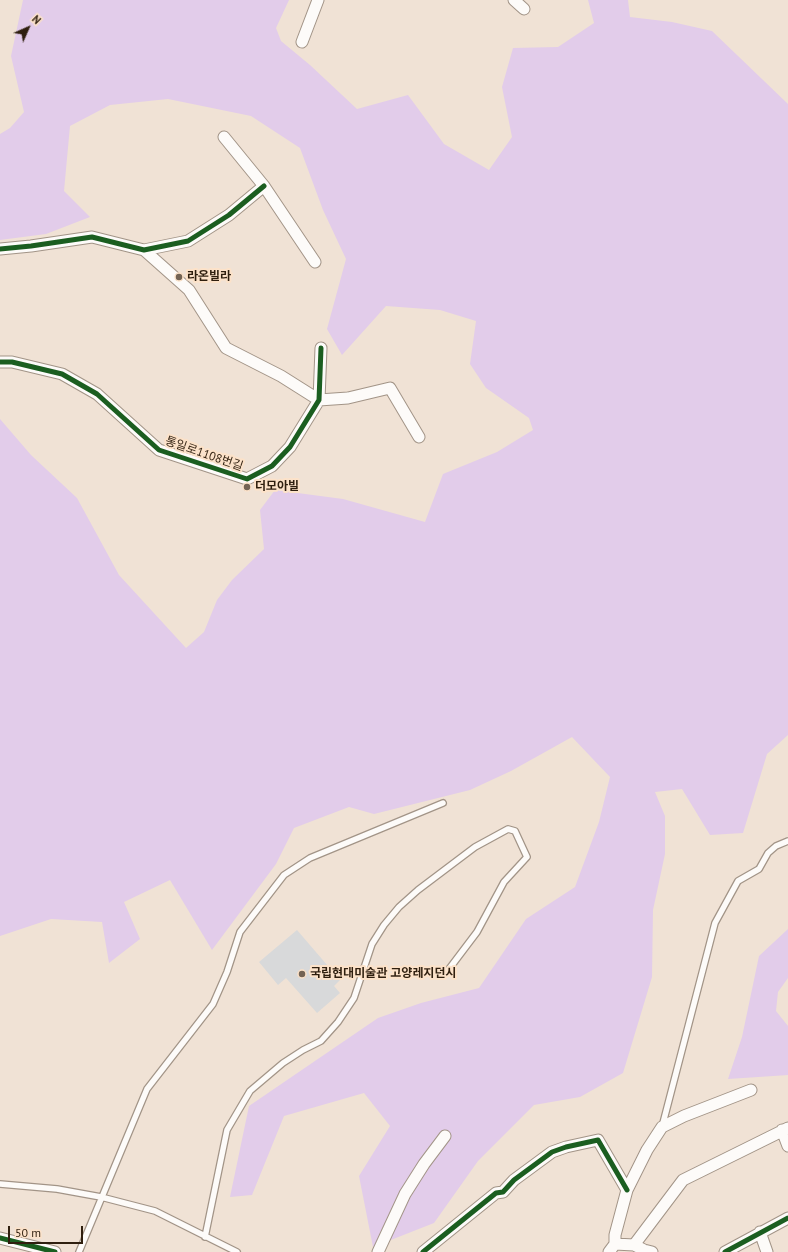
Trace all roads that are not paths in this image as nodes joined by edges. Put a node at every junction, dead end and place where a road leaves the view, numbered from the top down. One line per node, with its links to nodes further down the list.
1 (318, 0): 4 (street)
2 (514, 0): 3 (street)
3 (524, 9)
4 (302, 42)
5 (224, 137): 6 (street)
6 (264, 186): 8 (street); 9 (street)
7 (0, 249): 8 (street)
8 (144, 250): 12 (street)
9 (315, 262)
10 (321, 348): 12 (street)
11 (0, 362): 12 (street, 통일로1108번길)
12 (319, 400): 13 (street)
13 (419, 437)
14 (443, 803): 24 (lane)
15 (788, 841): 18 (lane)
16 (446, 973): 27 (lane)
17 (752, 1090): 18 (street)
18 (662, 1127): 23 (street)
19 (785, 1129): 21 (street); 29 (street)
20 (445, 1136): 34 (street)
21 (788, 1146)
22 (0, 1184): 24 (lane)
23 (627, 1190): 30 (street); 35 (street)
24 (101, 1197): 27 (lane); 32 (lane)
25 (788, 1218): 26 (street)
26 (760, 1232): 37 (street); 38 (street)
27 (204, 1237): 33 (lane)
28 (0, 1238): 31 (street)
29 (634, 1245): 30 (street); 36 (street)
30 (612, 1248)
31 (55, 1252)
32 (79, 1252)
33 (237, 1252)
34 (378, 1252)
35 (423, 1252)
36 (652, 1252)
37 (725, 1252)
38 (767, 1252)

